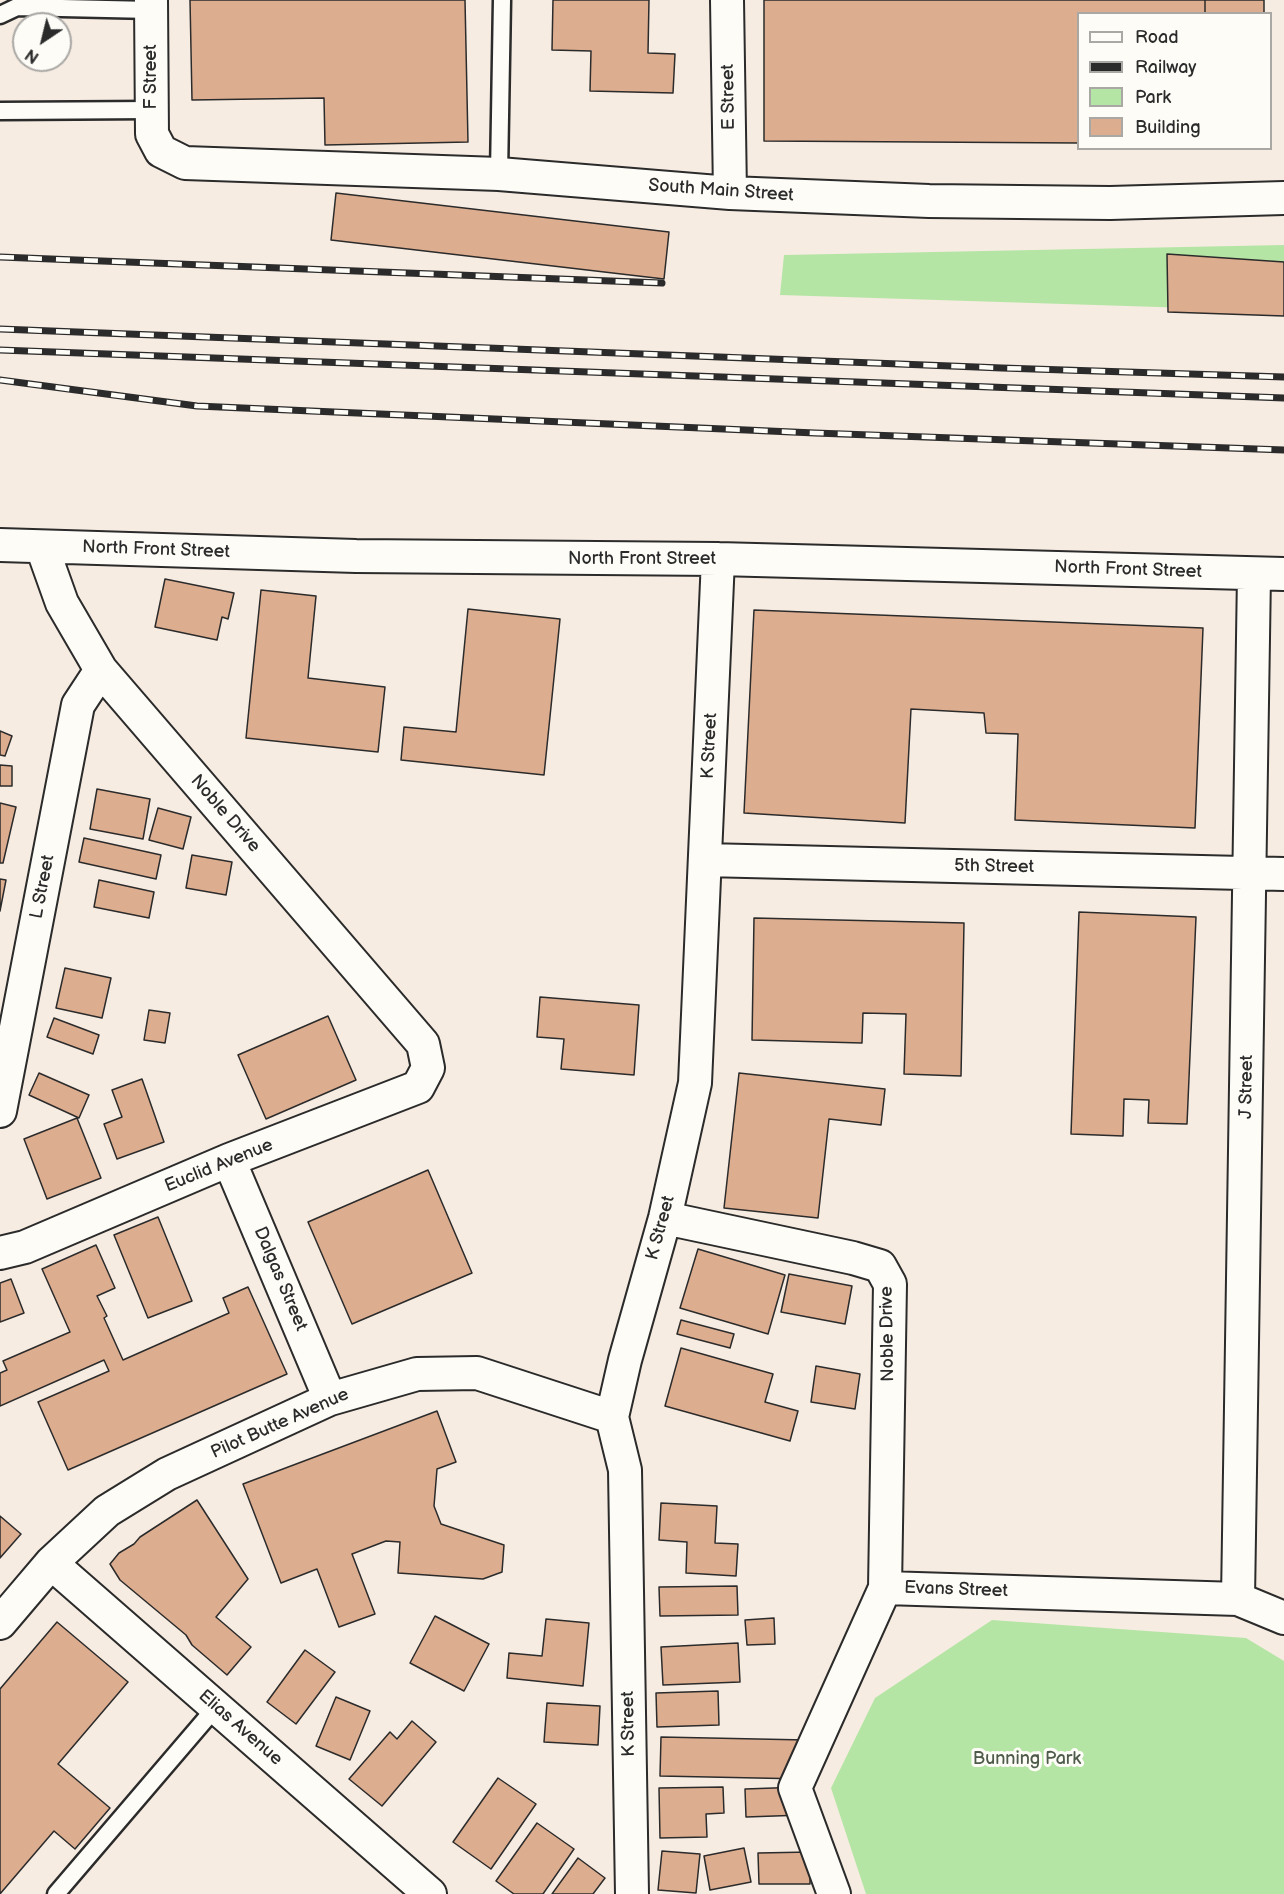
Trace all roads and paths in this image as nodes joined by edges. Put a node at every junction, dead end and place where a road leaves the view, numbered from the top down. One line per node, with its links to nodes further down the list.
1 (502, 0): 8 (lane)
2 (727, 0): 9 (street, E Street)
3 (151, 5): 4 (lane); 5 (street, F Street)
4 (0, 15)
5 (152, 110): 6 (lane); 7 (street, F Street)
6 (0, 111)
7 (161, 151): 8 (street, South Main Street)
8 (500, 174): 9 (street, South Main Street)
9 (730, 193): 10 (street, South Main Street)
10 (1284, 198)
11 (0, 545): 12 (street, North Front Street)
12 (42, 547): 13 (street, North Front Street); 15 (street, Noble Drive)
13 (718, 559): 14 (street, North Front Street); 16 (street, K Street)
14 (1269, 574): 17 (street, J Street)
15 (101, 670): 19 (street, Noble Drive); 20 (street, L Street)
16 (705, 860): 17 (street, 5th Street); 22 (street, K Street)
17 (1251, 873): 18 (street, 5th Street); 28 (street, J Street)
18 (1284, 874)
19 (428, 1068): 21 (street, Euclid Avenue)
20 (0, 1111)
21 (229, 1160): 23 (street, Euclid Avenue); 24 (street, Dalgas Street)
22 (665, 1218): 25 (street, K Street); 27 (street, Noble Drive)
23 (0, 1253)
24 (330, 1399): 25 (street, Pilot Butte Avenue); 26 (street, Pilot Butte Avenue)
25 (612, 1417): 34 (street, K Street)
26 (51, 1563): 30 (street, Pilot Butte Avenue); 31 (street, Elias Avenue)
27 (885, 1588): 28 (street, Evans Street); 35 (street, Evans Street)
28 (1238, 1599): 29 (street, Evans Street)
29 (1284, 1618)
30 (0, 1623)
31 (216, 1707): 32 (lane); 33 (street, Elias Avenue)
32 (56, 1894)
33 (430, 1894)
34 (632, 1894)
35 (834, 1894)

